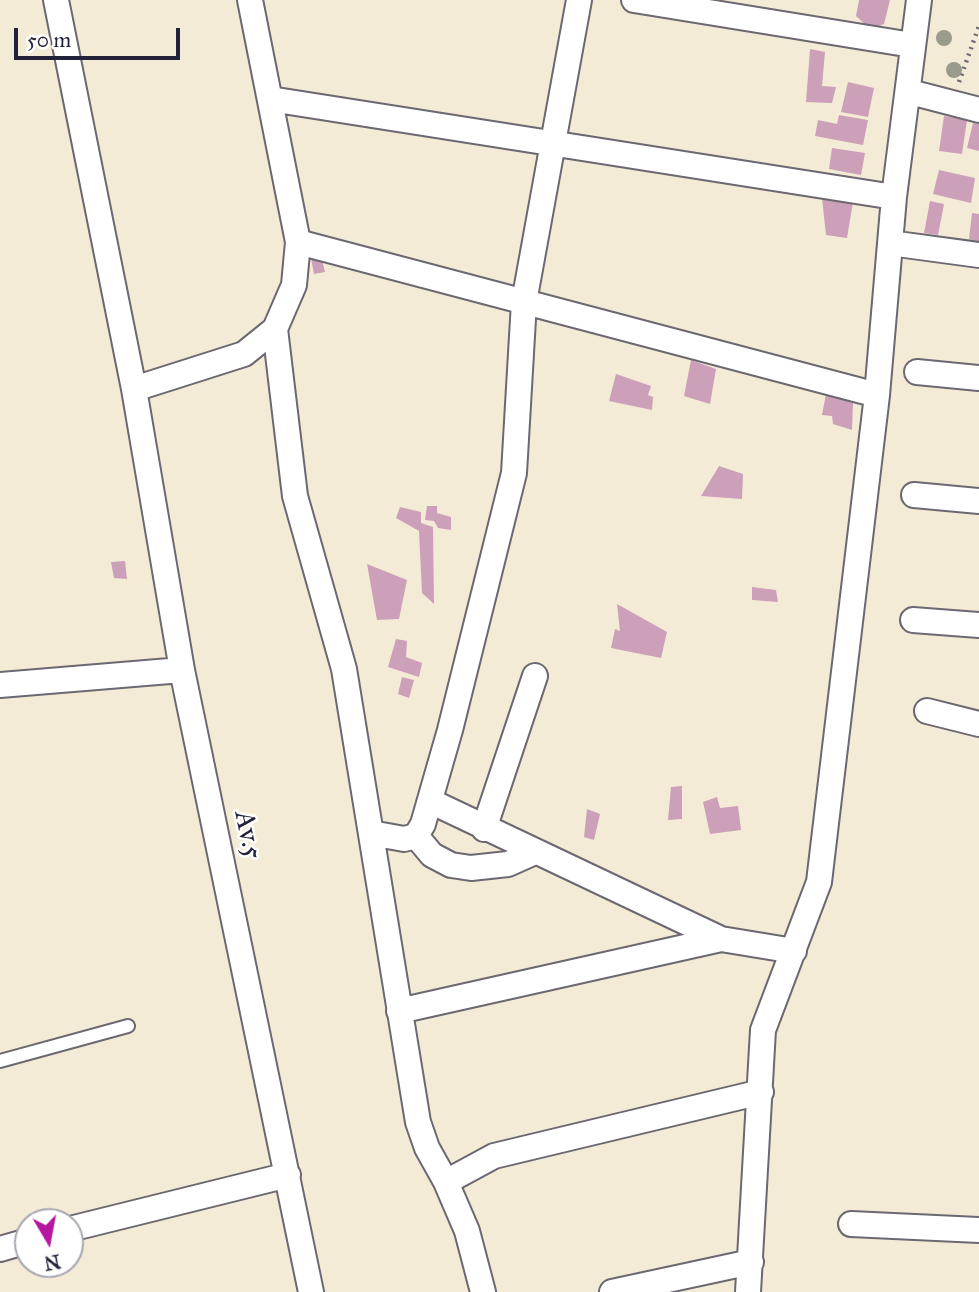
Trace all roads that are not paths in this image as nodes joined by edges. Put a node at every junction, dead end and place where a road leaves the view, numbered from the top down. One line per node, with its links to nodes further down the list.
1 (56, 0): 19 (street, Av.5)
2 (250, 0): 8 (street)
3 (579, 0): 10 (street)
4 (634, 0): 6 (street)
5 (919, 0): 6 (street)
6 (912, 45): 7 (street)
7 (910, 92): 9 (street); 11 (street)
8 (270, 99): 10 (street); 12 (street)
9 (979, 110)
10 (553, 143): 11 (street); 15 (street)
11 (894, 197): 13 (street)
12 (298, 242): 15 (street); 16 (street)
13 (890, 243): 14 (street); 20 (street)
14 (979, 255)
15 (524, 302): 20 (street); 30 (street)
16 (275, 330): 19 (street); 32 (street)
17 (917, 372): 18 (street)
18 (979, 378)
19 (134, 388): 25 (street, Av.5)
20 (877, 396): 36 (street)
21 (914, 495): 22 (street)
22 (979, 501)
23 (913, 620): 24 (street)
24 (979, 625)
25 (182, 670): 27 (street); 41 (street, Av.5)
26 (536, 676): 31 (street)
27 (0, 685)
28 (927, 712): 29 (street)
29 (979, 724)
30 (430, 801): 31 (street); 33 (street)
31 (484, 829): 34 (street)
32 (371, 832): 33 (street); 37 (street)
33 (415, 836): 34 (street)
34 (535, 852): 35 (street)
35 (721, 939): 36 (street); 37 (street)
36 (794, 951): 40 (street)
37 (399, 1011): 42 (street)
38 (128, 1026): 39 (lane)
39 (0, 1061)
40 (761, 1092): 42 (street); 46 (street)
41 (288, 1175): 44 (street); 47 (street, Av.5)
42 (446, 1182): 48 (street)
43 (851, 1224): 45 (street)
44 (84, 1226)
45 (979, 1230)
46 (751, 1262): 49 (street); 50 (street)
47 (311, 1292)
48 (483, 1292)
49 (612, 1292)
50 (748, 1292)

